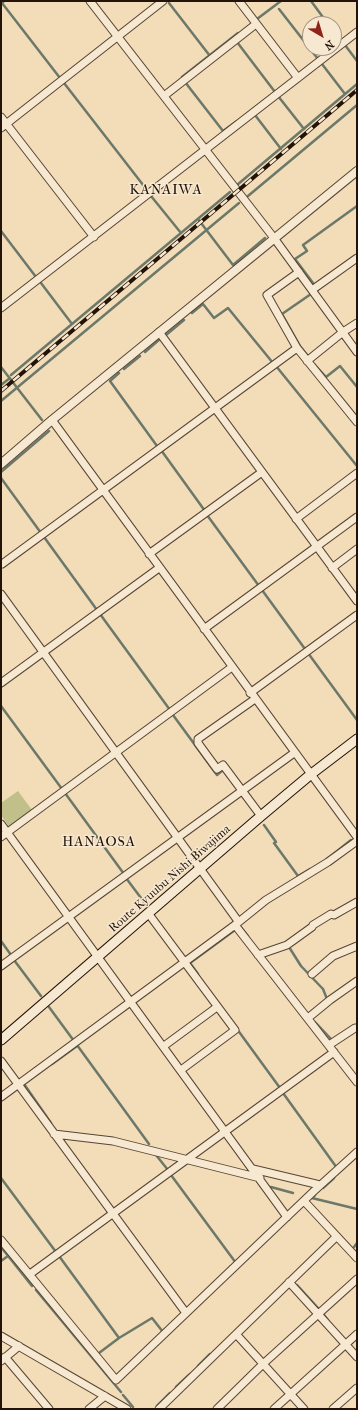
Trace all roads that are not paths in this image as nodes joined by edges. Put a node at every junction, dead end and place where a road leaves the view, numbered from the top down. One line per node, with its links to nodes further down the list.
1 (90, 1): 6 (street)
2 (163, 1): 6 (street)
3 (239, 1): 4 (street)
4 (256, 24): 7 (street); 8 (street)
5 (357, 32): 7 (street)
6 (118, 36): 8 (street); 10 (street)
7 (298, 78): 11 (street)
8 (164, 96): 11 (street)
9 (1, 117): 10 (street)
10 (4, 126): 13 (street)
11 (206, 150): 13 (street); 14 (street)
12 (357, 171): 14 (street)
13 (94, 237): 18 (street)
14 (274, 238): 16 (street); 20 (street)
15 (357, 258): 17 (street)
16 (299, 272): 17 (street); 22 (street)
17 (312, 290): 21 (street)
18 (1, 308)
19 (357, 323): 21 (street)
20 (159, 332): 25 (street); 26 (street)
21 (343, 332): 23 (street); 24 (street)
22 (297, 348): 24 (street); 25 (street)
23 (357, 352)
24 (307, 361): 27 (street)
25 (215, 408): 29 (street); 31 (street)
26 (52, 420): 28 (street); 31 (street)
27 (357, 422)
28 (1, 464)
29 (262, 472): 33 (street); 36 (street)
30 (357, 473): 33 (street)
31 (102, 490): 36 (street); 37 (street)
32 (357, 517): 34 (street)
33 (296, 519): 34 (street)
34 (317, 546): 39 (street); 43 (street)
35 (357, 549): 39 (street)
36 (149, 554): 38 (street)
37 (1, 564)
38 (159, 568): 43 (street); 44 (street)
39 (332, 568): 41 (street)
40 (2, 597): 44 (street)
41 (357, 601)
42 (357, 614): 47 (street)
43 (204, 629): 45 (street)
44 (43, 652): 46 (street); 50 (street)
45 (232, 667): 47 (street); 50 (street)
46 (1, 683)
47 (250, 693): 48 (street)
48 (255, 699): 51 (street); 53 (street)
49 (357, 739): 52 (main road, Route Kyuubu-Nishi-Biwajima)
50 (116, 753): 56 (street); 59 (street)
51 (294, 753): 52 (street); 53 (street)
52 (310, 775): 54 (main road, Route Kyuubu-Nishi-Biwajima); 58 (street)
53 (242, 790): 54 (street); 59 (street)
54 (261, 816): 61 (main road, Route Kyuubu-Nishi-Biwajima)
55 (1, 824): 56 (street)
56 (8, 832): 57 (street); 64 (street)
57 (1, 837)
58 (357, 837)
59 (178, 838): 61 (street); 64 (street)
60 (357, 841): 65 (street)
61 (200, 869): 63 (main road, Route Kyuubu-Nishi-Biwajima); 65 (street)
62 (357, 902): 67 (street)
63 (148, 913): 68 (main road, Route Kyuubu-Nishi-Biwajima); 69 (street)
64 (69, 916): 68 (street); 70 (street)
65 (237, 923): 67 (street); 69 (street)
66 (357, 946): 71 (street)
67 (258, 955): 75 (street)
68 (98, 956): 73 (street); 77 (main road, Route Kyuubu-Nishi-Biwajima)
69 (185, 963): 73 (street); 74 (street)
70 (1, 966)
71 (312, 974)
72 (357, 981): 75 (street)
73 (132, 1002): 79 (street); 84 (street)
74 (218, 1007): 79 (street); 82 (street)
75 (308, 1018): 78 (street)
76 (357, 1028): 78 (street)
77 (1, 1040)
78 (329, 1045): 80 (street)
79 (164, 1046): 82 (street)
80 (334, 1052): 83 (street); 86 (street)
81 (1, 1061): 84 (street)
82 (182, 1070): 86 (street)
83 (357, 1082)
84 (18, 1084): 85 (street); 87 (street)
85 (1, 1097)
86 (226, 1131): 89 (street); 90 (street)
87 (54, 1134): 89 (street); 94 (street)
88 (357, 1152): 92 (street)
89 (186, 1160): 91 (street); 94 (street)
90 (253, 1169): 91 (street); 92 (street)
91 (260, 1178): 95 (street)
92 (320, 1186): 93 (street)
93 (304, 1201): 95 (street); 96 (street)
94 (113, 1213): 99 (street); 102 (street)
95 (287, 1217): 102 (street)
96 (336, 1237): 98 (street); 101 (street)
97 (1, 1240): 99 (street)
98 (357, 1258)
99 (30, 1274): 102 (street)
100 (357, 1279): 103 (street)
101 (289, 1282): 103 (street); 104 (street)
102 (186, 1313)
103 (318, 1314): 107 (street); 111 (street)
104 (236, 1334): 111 (street); 118 (street)
105 (357, 1334): 107 (street)
106 (1, 1336): 108 (street)
107 (345, 1344): 109 (street); 113 (street)
108 (19, 1346): 110 (street); 114 (street)
109 (357, 1357)
110 (3, 1359): 115 (street)
111 (263, 1364): 113 (street); 119 (street)
112 (357, 1388): 122 (street)
113 (290, 1394): 120 (street); 121 (street)
114 (105, 1396): 116 (street); 117 (street)
115 (49, 1409)
116 (89, 1409)
117 (127, 1409)
118 (159, 1409)
119 (217, 1409)
120 (274, 1409)
121 (304, 1409)
122 (333, 1409)

